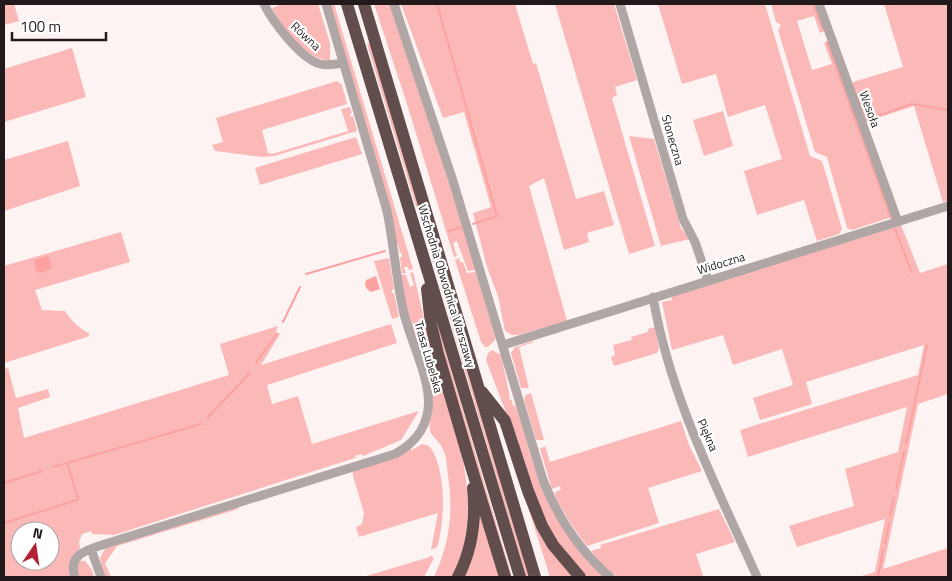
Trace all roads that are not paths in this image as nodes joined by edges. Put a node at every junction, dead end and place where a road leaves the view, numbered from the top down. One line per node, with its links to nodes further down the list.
1 (264, 4): 8 (street, Równa)
2 (326, 4): 8 (street, Trasa Lubelska)
3 (347, 4): 11 (highway, Wschodnia Obwodnica Warszawy)
4 (364, 4): 15 (highway, Wschodnia Obwodnica Warszawy)
5 (394, 4): 14 (street)
6 (620, 4): 12 (street, Słoneczna)
7 (819, 4): 10 (street, Wesoła)
8 (343, 63): 17 (street, Trasa Lubelska)
9 (948, 206): 10 (street, Widoczna)
10 (898, 222): 12 (street, Widoczna)
11 (422, 255): 16 (highway); 23 (highway, Wschodnia Obwodnica Warszawy)
12 (708, 280): 13 (street, Widoczna)
13 (653, 297): 14 (street, Widoczna); 28 (street, Piękna)
14 (503, 345): 27 (street)
15 (477, 386): 18 (highway, Wschodnia Obwodnica Warszawy); 26 (highway)
16 (470, 463): 21 (highway); 22 (highway)
17 (92, 549): 19 (street); 20 (street)
18 (529, 559): 24 (highway, Wschodnia Obwodnica Warszawy); 25 (highway)
19 (76, 577)
20 (100, 577)
21 (458, 577)
22 (505, 577)
23 (520, 577)
24 (535, 577)
25 (541, 577)
26 (580, 577)
27 (610, 577)
28 (757, 577)

